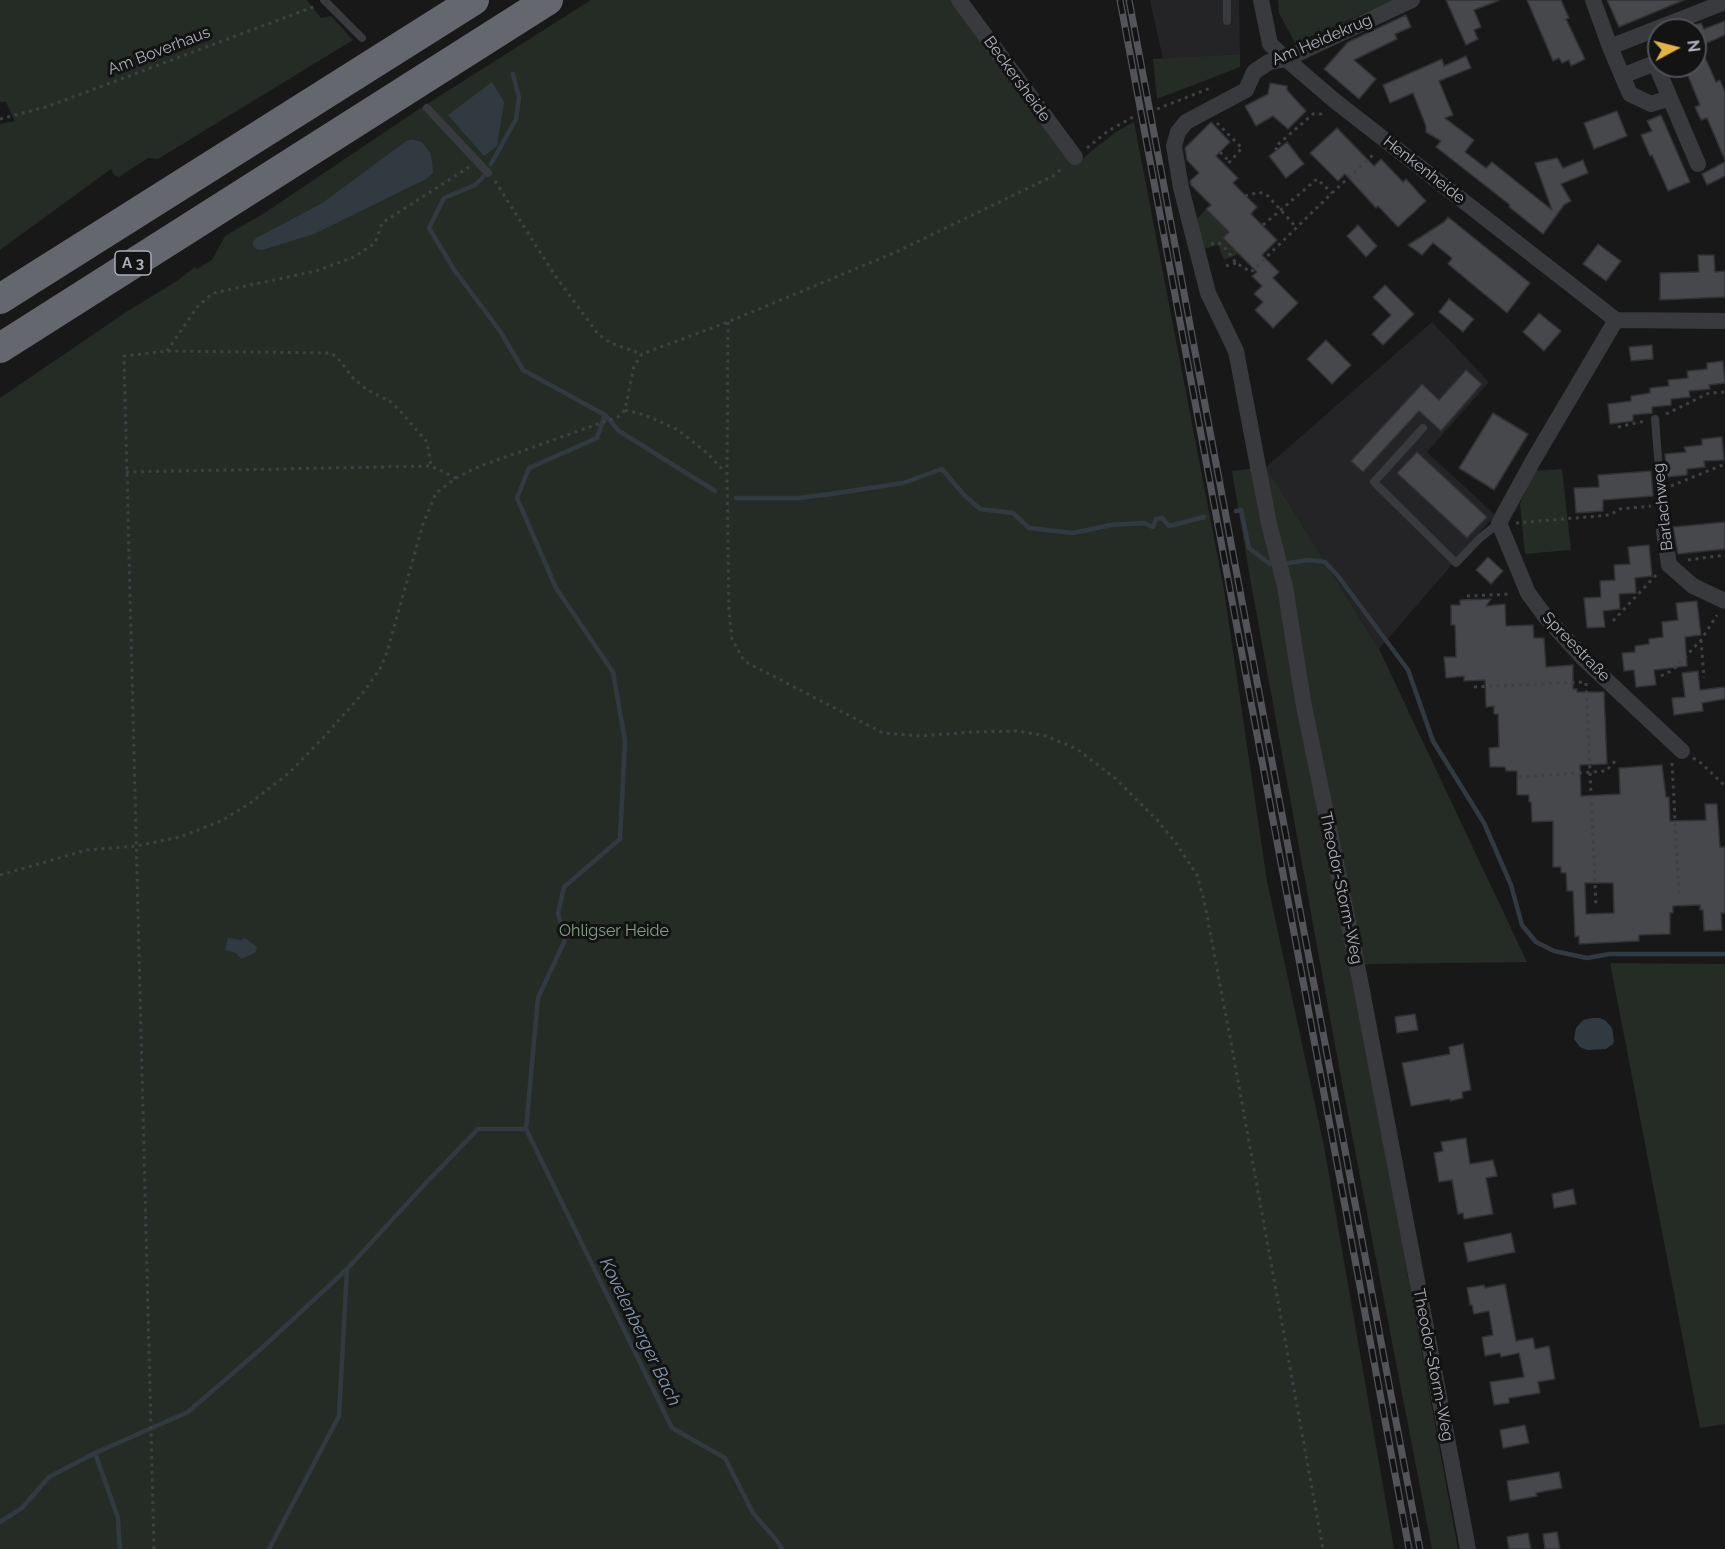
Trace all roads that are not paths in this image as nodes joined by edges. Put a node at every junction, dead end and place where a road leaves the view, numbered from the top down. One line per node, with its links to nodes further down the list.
1 (474, 0): 21 (highway, A 3)
2 (548, 0): 16 (highway, A 3)
3 (959, 0): 18 (street, Beckersheide)
4 (1227, 0): 11 (lane)
5 (1261, 0): 14 (street, Henkenheide)
6 (1412, 0): 14 (street, Am Heidekrug)
7 (1593, 0): 13 (street)
8 (325, 1): 12 (lane)
9 (1725, 2): 10 (street)
10 (1694, 7): 13 (street)
11 (1227, 21)
12 (362, 38)
13 (1610, 46): 15 (street)
14 (1286, 58): 22 (street, Am Heidekrug); 25 (street, Henkenheide)
15 (1622, 76): 17 (street); 17 (street)
16 (425, 94): 20 (lane); 27 (highway, A 3)
17 (1670, 98): 19 (street)
18 (1075, 157)
19 (1698, 165)
20 (488, 173)
21 (119, 224): 23 (highway); 24 (highway, A 3)
22 (1193, 233): 34 (street, Theodor-Storm-Weg)
23 (0, 282)
24 (0, 299)
25 (1616, 320): 26 (street); 30 (street)
26 (1725, 321)
27 (0, 348)
28 (1655, 419): 31 (lane, Barlachweg)
29 (1424, 428): 30 (lane)
30 (1499, 523): 33 (street, Spreestraße)
31 (1664, 531): 32 (street, Barlachweg)
32 (1722, 606)
33 (1677, 755)
34 (1468, 1549)

